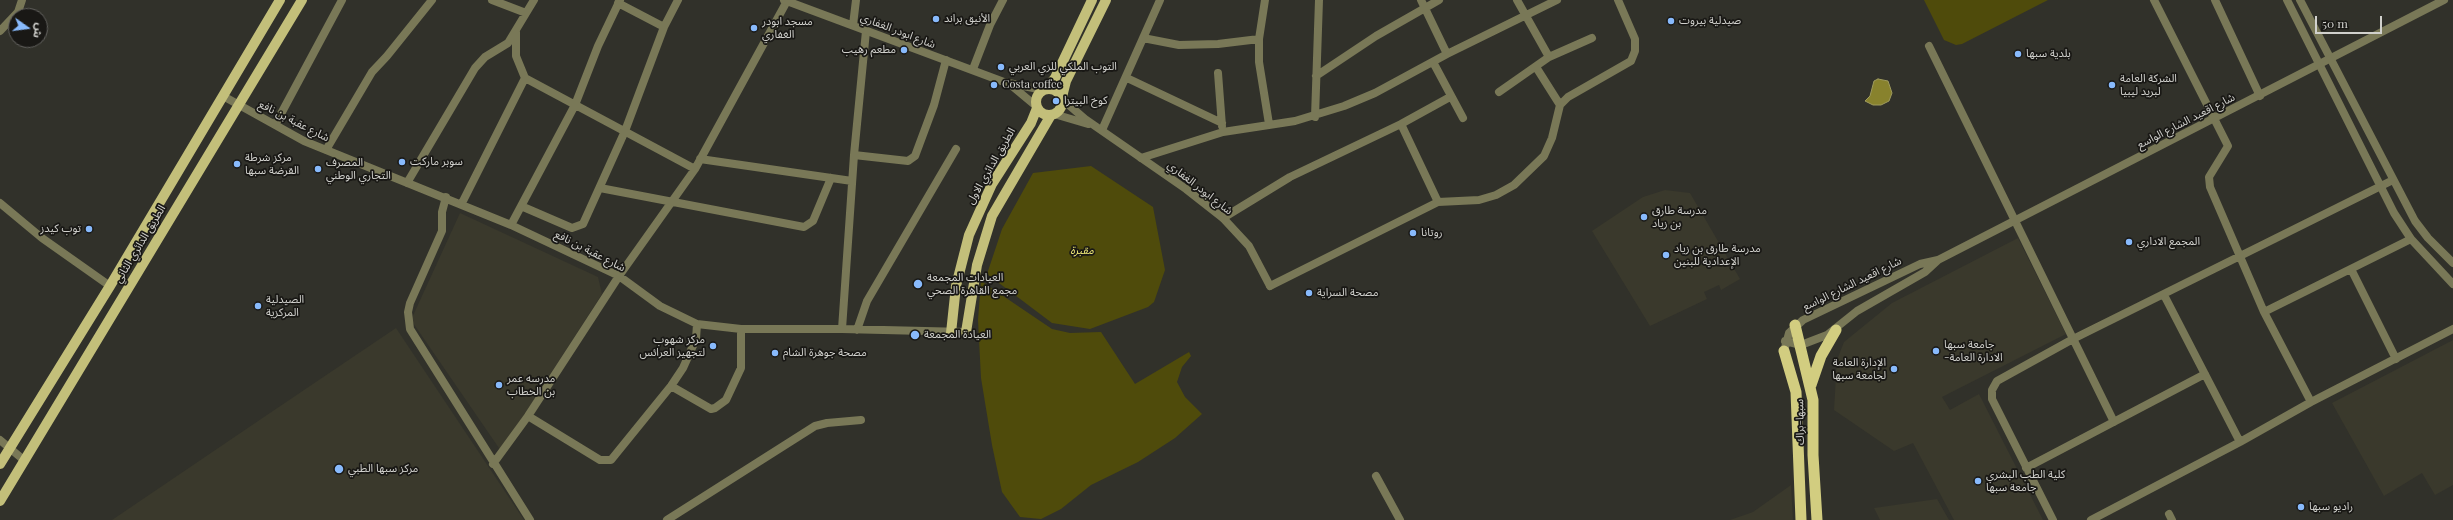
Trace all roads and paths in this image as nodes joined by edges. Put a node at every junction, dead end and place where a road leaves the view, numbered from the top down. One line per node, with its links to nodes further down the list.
1 (22, 0): 33 (street)
2 (280, 0): 55 (main road, الطريق الدائري الثاني)
3 (302, 0): 59 (main road, الطريق الدائري الثاني)
4 (342, 0): 70 (street)
5 (432, 0): 75 (street)
6 (492, 0): 29 (street)
7 (534, 0): 29 (street)
8 (678, 0): 32 (street)
9 (856, 0): 31 (street)
10 (1003, 0): 47 (street)
11 (1092, 0): 53 (main road)
12 (1106, 0): 58 (main road)
13 (1160, 0): 36 (street)
14 (1264, 0): 38 (street)
15 (1319, 0): 49 (street)
16 (1421, 0): 28 (street)
17 (1439, 0): 28 (street)
18 (1517, 0): 30 (street)
19 (1556, 0): 30 (street)
20 (1618, 0): 61 (street)
21 (2154, 0): 66 (street)
22 (2215, 0): 56 (street)
23 (2287, 0): 45 (street)
24 (2300, 0): 43 (street)
25 (2444, 0): 43 (street, شارع اقعيد الشارع الواسع)
26 (786, 1): 31 (street, شارع ابودر الغفاري); 78 (street)
27 (619, 2): 32 (street); 60 (street)
28 (1424, 8): 40 (street); 49 (street)
29 (526, 13): 35 (street)
30 (1525, 15): 40 (street); 41 (street)
31 (853, 25): 34 (street, شارع ابودر الغفاري)
32 (664, 27): 72 (street)
33 (0, 31)
34 (866, 31): 42 (street, شارع ابودر الغفاري); 76 (street)
35 (516, 32): 50 (street); 83 (street)
36 (1143, 38): 38 (street); 51 (street)
37 (1592, 38): 41 (street)
38 (1259, 40): 68 (street)
39 (1929, 46): 93 (street)
40 (1447, 54): 44 (street)
41 (1549, 57): 46 (street)
42 (946, 60): 47 (street, شارع ابودر الغفاري); 76 (street)
43 (2331, 60): 45 (street, شارع اقعيد الشارع الواسع); 81 (street)
44 (1433, 62): 57 (street); 64 (street)
45 (2318, 66): 56 (street, شارع اقعيد الشارع الواسع); 85 (street)
46 (1536, 67): 54 (street); 61 (street)
47 (973, 69): 52 (street, شارع ابودر الغفاري)
48 (1218, 73): 67 (street)
49 (1316, 76): 64 (street)
50 (525, 78): 60 (street); 90 (street)
51 (1127, 78): 67 (street); 71 (street)
52 (1004, 82): 53 (street, شارع ابودر الغفاري); 62 (street, شارع ابودر الغفاري)
53 (1045, 89): 58 (main road); 62 (main road)
54 (1499, 92)
55 (223, 96): 59 (street, شارع عقبة بن نافع); 102 (main road, الطريق الدائري الثاني)
56 (2260, 96): 66 (street, شارع اقعيد الشارع الواسع)
57 (1450, 97): 65 (street); 69 (street)
58 (1062, 98): 63 (main road); 71 (street, شارع ابودر الغفاري)
59 (238, 105): 70 (street, شارع عقبة بن نافع); 128 (main road, الطريق الدائري الثاني)
60 (575, 105): 72 (street); 91 (street)
61 (1560, 105): 88 (street)
62 (1037, 106): 63 (main road); 112 (main road, الطريق الدائري الاول)
63 (1052, 115): 71 (street, شارع ابودر الغفاري); 113 (main road)
64 (1315, 117): 68 (street)
65 (1463, 118)
66 (2214, 119): 93 (street, شارع اقعيد الشارع الواسع); 96 (street)
67 (1222, 123): 73 (street)
68 (1269, 124): 73 (street)
69 (1401, 124): 88 (street); 92 (street)
70 (275, 125): 75 (street, شارع عقبة بن نافع)
71 (1099, 129): 77 (street, شارع ابودر الغفاري)
72 (625, 131): 79 (street); 84 (street)
73 (1223, 132): 77 (street)
74 (956, 149): 110 (street)
75 (326, 150): 83 (street, شارع عقبة بن نافع)
76 (854, 155): 82 (street)
77 (1141, 158): 92 (street, شارع ابودر الغفاري)
78 (700, 160): 79 (street); 80 (street)
79 (695, 169): 87 (street)
80 (830, 178): 82 (street); 87 (street)
81 (2393, 180): 85 (street); 98 (street)
82 (852, 181): 107 (street)
83 (408, 183): 86 (street, شارع عقبة بن نافع)
84 (600, 188): 87 (street); 91 (street)
85 (2380, 188): 95 (street); 96 (street)
86 (446, 197): 90 (street, شارع عقبة بن نافع); 130 (street)
87 (671, 201): 100 (street)
88 (1438, 202): 92 (street, شارع ابودر الغفاري)
89 (0, 203): 102 (street)
90 (462, 203): 94 (street, شارع عقبة بن نافع)
91 (521, 206): 94 (street)
92 (1223, 218)
93 (2014, 220): 97 (street, شارع اقعيد الشارع الواسع); 114 (street)
94 (512, 225): 100 (street, شارع عقبة بن نافع)
95 (2411, 239): 99 (street); 101 (street)
96 (2241, 256): 103 (street); 104 (street)
97 (1938, 260): 106 (street, شارع اقعيد الشارع الواسع); 111 (street, شارع اقعيد الشارع الواسع)
98 (2453, 263)
99 (2351, 269): 104 (street); 117 (street)
100 (618, 276): 105 (street, شارع عقبة بن نافع); 122 (street)
101 (2453, 284)
102 (110, 286): 127 (main road, الطريق الدائري الثاني)
103 (2164, 295): 114 (street); 118 (street)
104 (2264, 312): 121 (street)
105 (697, 324): 109 (street, شارع عقبة بن نافع); 119 (street)
106 (1795, 326): 115 (highway, سبها-براك); 116 (street, شارع اقعيد الشارع الواسع)
107 (842, 329): 109 (street, شارع عقبة بن نافع); 110 (street, شارع عقبة بن نافع)
108 (2453, 329): 117 (street)
109 (741, 330): 119 (street)
110 (858, 330): 112 (street, شارع عقبة بن نافع)
111 (1836, 330): 115 (street, شارع اقعيد الشارع الواسع); 120 (highway)
112 (951, 332): 113 (street, شارع عقبة بن نافع)
113 (966, 332)
114 (2073, 339): 124 (street); 131 (street)
115 (1801, 345): 116 (street); 120 (highway, سبها-براك)
116 (1785, 346): 137 (highway, سبها-براك)
117 (2396, 359): 121 (street)
118 (2205, 374): 124 (street); 126 (street)
119 (672, 386): 122 (street)
120 (1811, 386): 138 (highway, سبها-براك)
121 (2311, 402): 126 (street)
122 (528, 416): 130 (street)
123 (861, 420): 135 (street)
124 (2114, 422): 131 (street)
125 (0, 440): 127 (street)
126 (2240, 442): 140 (street)
127 (9, 448): 128 (street); 129 (main road, الطريق الدائري الثاني)
128 (24, 461): 133 (main road, الطريق الدائري الثاني)
129 (0, 464)
130 (493, 464): 134 (street)
131 (2026, 468): 139 (street)
132 (1376, 476): 136 (street)
133 (0, 501)
134 (530, 520)
135 (668, 520)
136 (1400, 520)
137 (1802, 520)
138 (1817, 520)
139 (2053, 520)
140 (2091, 520)

